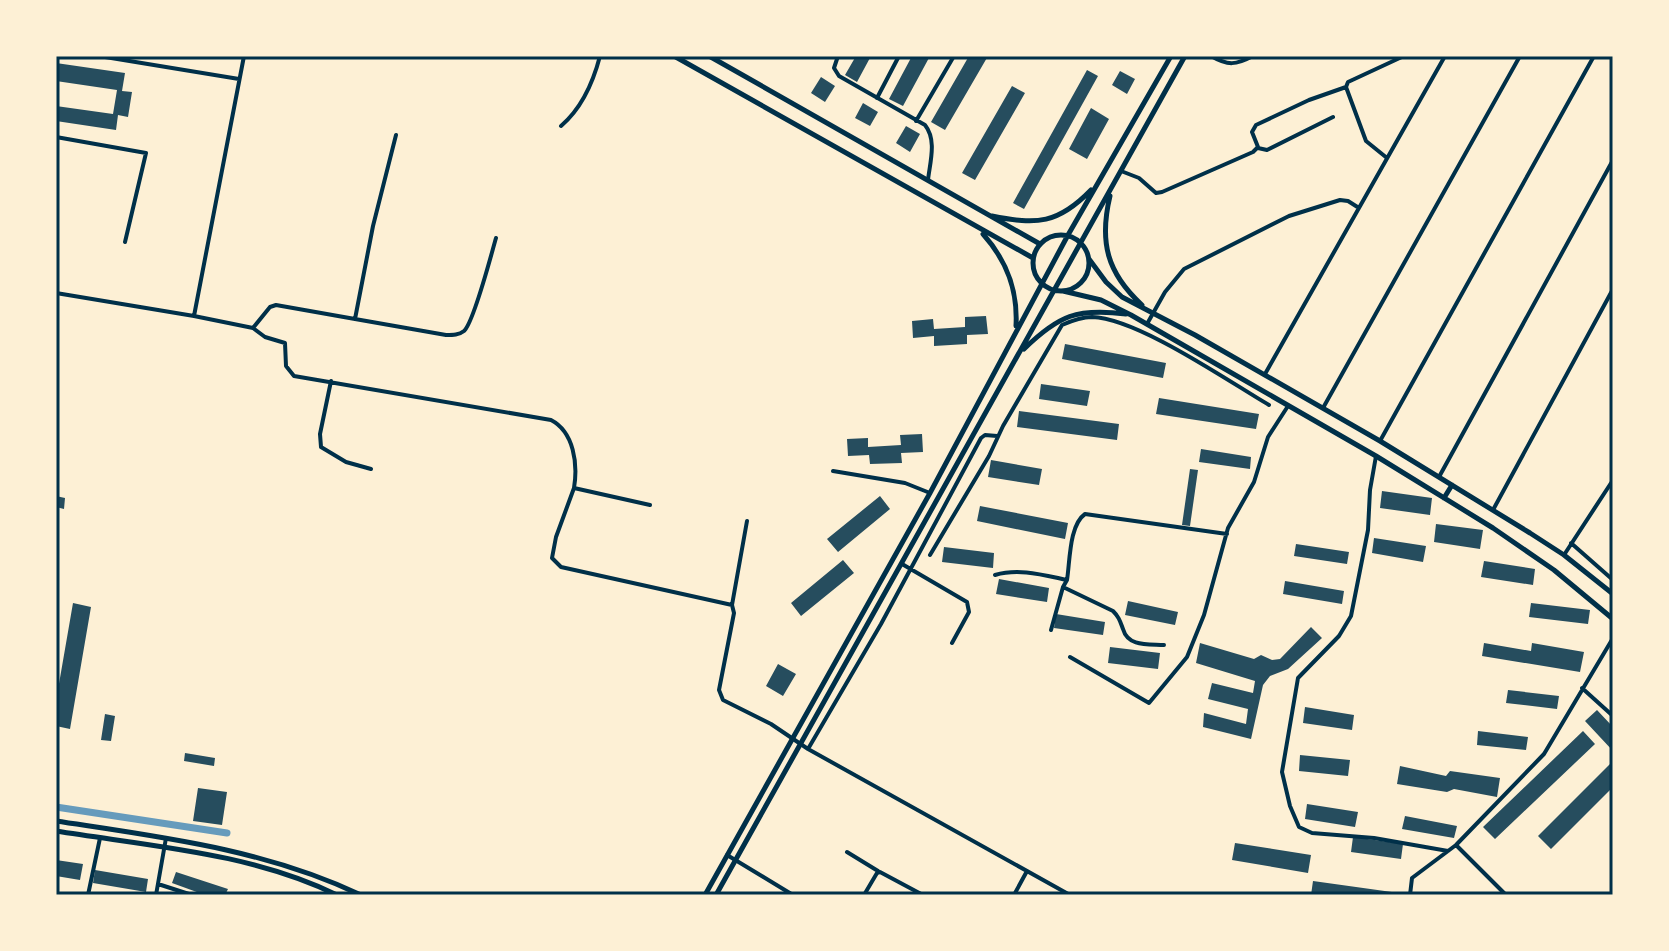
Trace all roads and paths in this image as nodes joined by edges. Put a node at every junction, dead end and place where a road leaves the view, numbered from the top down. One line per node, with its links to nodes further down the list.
1 (99, 56): 19 (street)
2 (244, 56): 19 (street)
3 (600, 56): 24 (street)
4 (674, 56): 18 (main road)
5 (690, 56): 18 (main road)
6 (709, 56): 31 (main road)
7 (838, 56): 21 (street)
8 (899, 56): 21 (street)
9 (954, 56): 23 (street)
10 (1171, 56): 32 (main road)
11 (1185, 56): 30 (main road)
12 (1211, 56): 13 (street)
13 (1253, 56)
14 (1402, 56): 20 (street)
15 (1445, 56): 28 (street)
16 (1520, 56): 65 (street)
17 (1594, 56): 67 (street)
18 (685, 63): 36 (main road)
19 (240, 80): 52 (street)
20 (1346, 87): 27 (street); 28 (street)
21 (877, 98): 23 (street)
22 (1333, 117): 27 (street)
23 (916, 121): 31 (street)
24 (561, 126)
25 (396, 135): 53 (street)
26 (56, 137): 39 (street)
27 (1258, 148): 30 (street)
28 (1387, 158): 34 (street)
29 (1613, 160): 71 (street)
30 (1121, 171): 33 (main road)
31 (928, 180): 35 (main road)
32 (1098, 183): 35 (main road); 37 (main road)
33 (1112, 187): 40 (main road); 49 (main road)
34 (1359, 208): 49 (street); 61 (street)
35 (986, 214): 41 (main road)
36 (979, 230): 42 (main road); 57 (main road)
37 (1068, 235): 40 (main road); 41 (main road); 44 (main road)
38 (496, 238): 53 (street)
39 (125, 242)
40 (1081, 243): 43 (main road); 46 (main road)
41 (1040, 244): 42 (main road)
42 (1033, 258): 44 (main road)
43 (1089, 259): 47 (main road); 49 (main road)
44 (1042, 284): 46 (main road); 57 (main road)
45 (1613, 289): 78 (street)
46 (1054, 291): 47 (main road); 59 (main road)
47 (1063, 291): 51 (main road)
48 (56, 293): 52 (street)
49 (1150, 311): 54 (street); 61 (main road)
50 (1091, 314): 51 (main road); 55 (main road); 60 (street)
51 (1131, 315): 54 (main road)
52 (194, 316): 56 (street)
53 (355, 319): 56 (street)
54 (1147, 324): 58 (main road)
55 (1057, 325): 59 (main road); 66 (street)
56 (253, 328): 62 (street)
57 (1016, 328): 75 (main road)
58 (1187, 348): 60 (street); 64 (main road)
59 (1020, 352): 84 (main road)
60 (1183, 355): 63 (street)
61 (1265, 374): 65 (main road)
62 (331, 381): 69 (street); 74 (street)
63 (1269, 405)
64 (1288, 406): 68 (main road); 80 (street)
65 (1323, 408): 67 (main road)
66 (997, 436): 82 (street); 85 (street)
67 (1380, 441): 71 (main road)
68 (1376, 456): 76 (main road); 109 (street)
69 (371, 469)
70 (833, 471): 75 (street)
71 (1438, 477): 73 (main road)
72 (1613, 480): 81 (street)
73 (1452, 485): 76 (main road); 78 (main road)
74 (574, 488): 77 (street); 91 (street)
75 (930, 493): 100 (main road)
76 (1444, 498): 92 (main road)
77 (650, 505)
78 (1493, 510): 83 (main road)
79 (747, 521): 91 (street)
80 (1227, 534): 87 (street); 97 (street)
81 (1571, 543): 83 (street); 88 (street)
82 (930, 555)
83 (1564, 555): 90 (main road)
84 (902, 564): 85 (street); 101 (main road)
85 (909, 568): 95 (street); 102 (street)
86 (995, 575): 87 (street)
87 (1067, 580): 89 (street)
88 (1613, 580)
89 (1063, 587): 93 (street); 96 (street)
90 (1613, 594)
91 (732, 605): 100 (street)
92 (1613, 619)
93 (1051, 630)
94 (1613, 638): 98 (street)
95 (952, 643)
96 (1164, 645)
97 (1070, 657)
98 (1582, 688): 99 (street); 107 (street)
99 (1613, 716)
100 (794, 739): 101 (street); 111 (main road)
101 (801, 744): 102 (street); 112 (main road)
102 (808, 749): 113 (street)
103 (56, 821): 106 (main road)
104 (56, 831): 105 (main road)
105 (100, 838): 108 (main road); 116 (street)
106 (166, 838): 108 (street); 120 (main road)
107 (1456, 845): 109 (street); 129 (street)
108 (164, 848): 115 (street); 119 (main road)
109 (1448, 851): 128 (street)
110 (847, 852): 114 (street)
111 (727, 855): 112 (street); 121 (main road)
112 (735, 860): 122 (main road); 123 (street)
113 (1027, 871): 126 (street); 127 (street)
114 (880, 872): 124 (street); 125 (street)
115 (158, 884): 117 (street); 118 (street)
116 (88, 895)
117 (156, 895)
118 (192, 895)
119 (337, 895)
120 (361, 895)
121 (705, 895)
122 (716, 895)
123 (793, 895)
124 (864, 895)
125 (923, 895)
126 (1014, 895)
127 (1070, 895)
128 (1410, 895)
129 (1506, 895)

